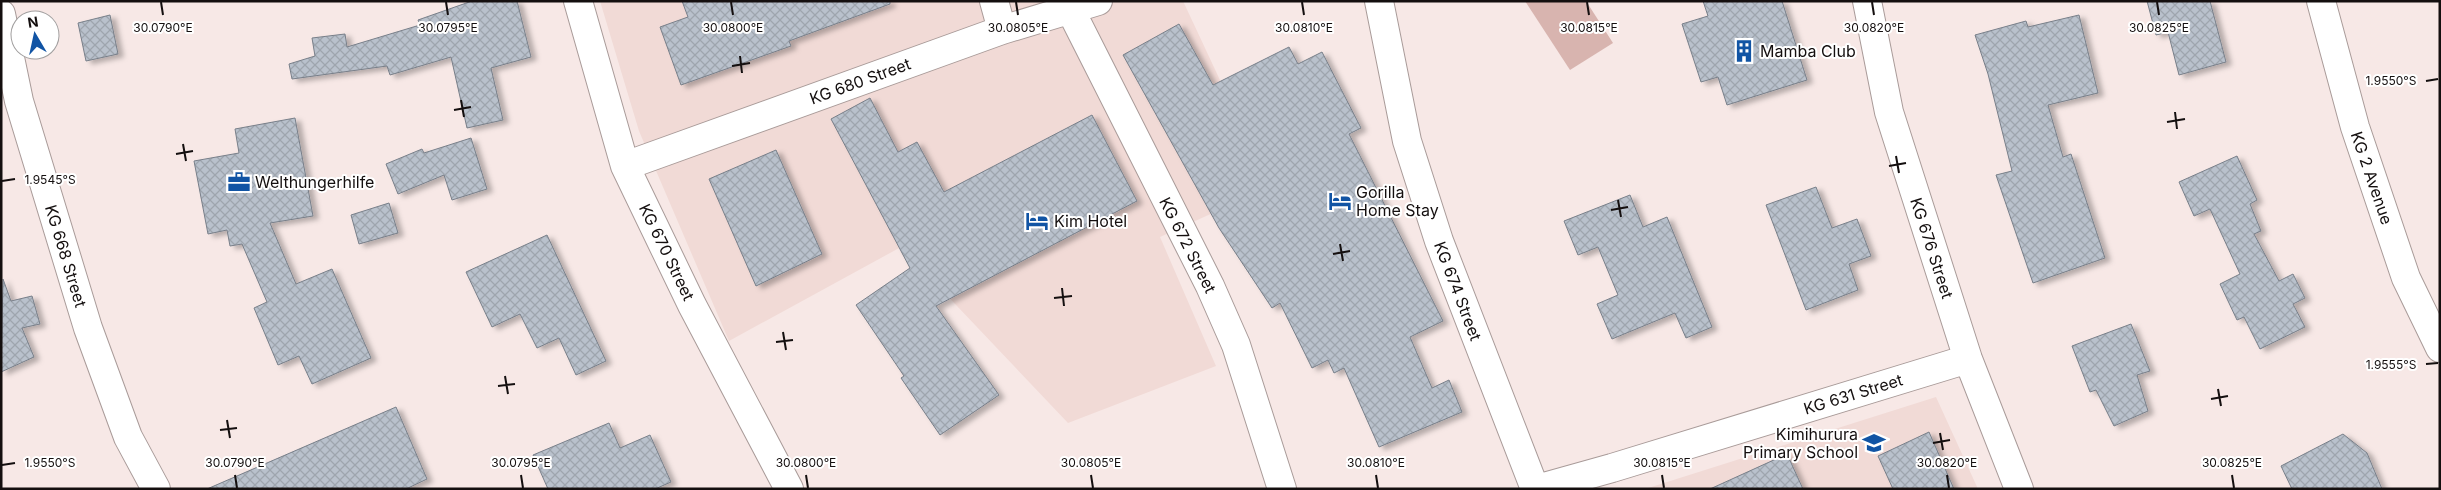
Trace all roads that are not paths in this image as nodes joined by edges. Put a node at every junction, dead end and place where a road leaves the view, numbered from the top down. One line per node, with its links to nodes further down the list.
1 (578, 1): 10 (street, KG 670 Street)
2 (994, 1): 9 (street)
3 (1098, 1): 7 (street, KG 680 Street)
4 (1379, 1): 16 (street, KG 674 Street)
5 (1867, 1): 12 (street, KG 676 Street)
6 (2321, 1): 11 (street, KG 2 Avenue)
7 (1071, 11): 9 (street, KG 680 Street); 15 (street, KG 672 Street)
8 (1, 14): 13 (street, KG 668 Street)
9 (1002, 30): 10 (street, KG 680 Street)
10 (625, 166): 14 (street, KG 670 Street)
11 (2440, 348)
12 (1968, 359): 16 (street, KG 631 Street); 17 (street, KG 676 Street)
13 (156, 489)
14 (789, 489)
15 (1282, 489)
16 (1536, 489)
17 (2019, 489)

